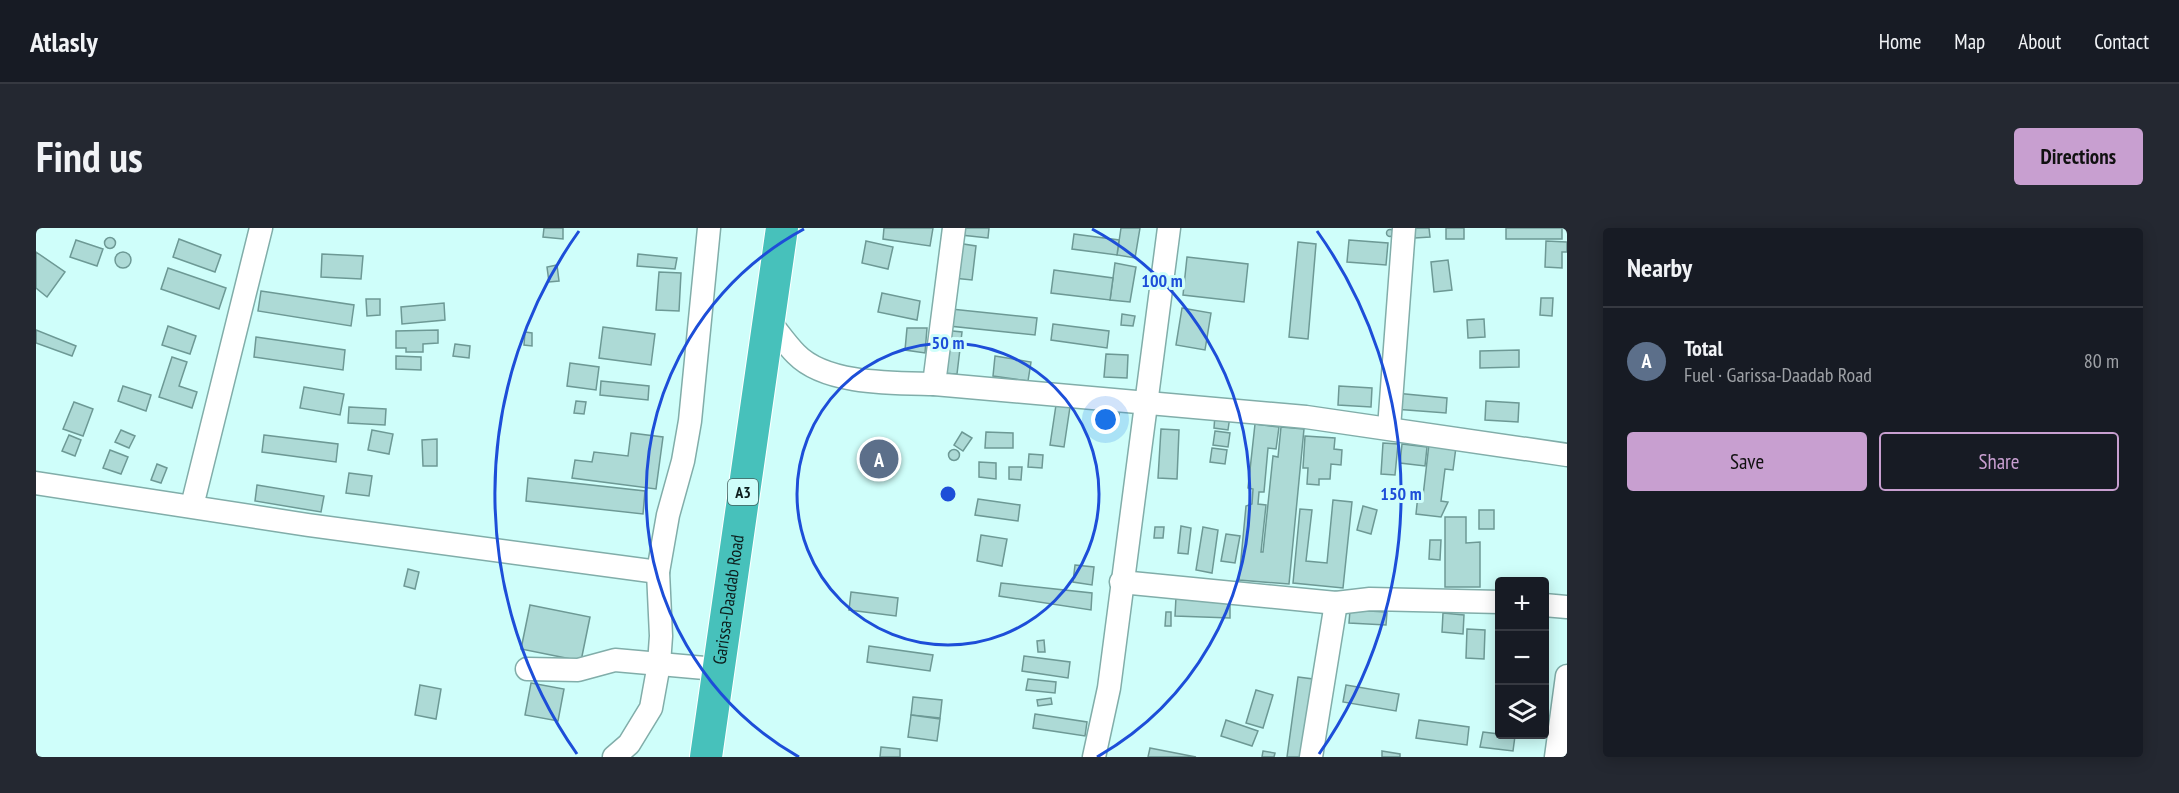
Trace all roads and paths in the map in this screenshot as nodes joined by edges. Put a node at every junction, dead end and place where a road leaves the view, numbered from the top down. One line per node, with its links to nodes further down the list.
1 (261, 228): 13 (street)
2 (709, 228): 14 (street)
3 (782, 228): 7 (highway, Garissa-Daadab Road / A3)
4 (954, 228): 8 (street)
5 (1169, 228): 9 (street)
6 (1404, 228): 10 (street)
7 (769, 321): 8 (street); 22 (highway, Garissa-Daadab Road / A3)
8 (934, 384): 9 (street)
9 (1147, 402): 10 (street); 15 (street)
10 (1389, 428): 11 (street)
11 (1567, 454)
12 (36, 483): 13 (street)
13 (192, 506): 14 (street)
14 (658, 572): 20 (street)
15 (1121, 582): 17 (street); 26 (street)
16 (1495, 602): 17 (street)
17 (1336, 603): 27 (street)
18 (1549, 605): 19 (street)
19 (1567, 607)
20 (659, 664): 21 (street); 22 (street); 24 (street)
21 (527, 669)
22 (716, 669): 25 (highway, Garissa-Daadab Road / A3)
23 (1567, 676): 28 (street)
24 (614, 757)
25 (705, 757)
26 (1094, 757)
27 (1311, 757)
28 (1556, 757)

